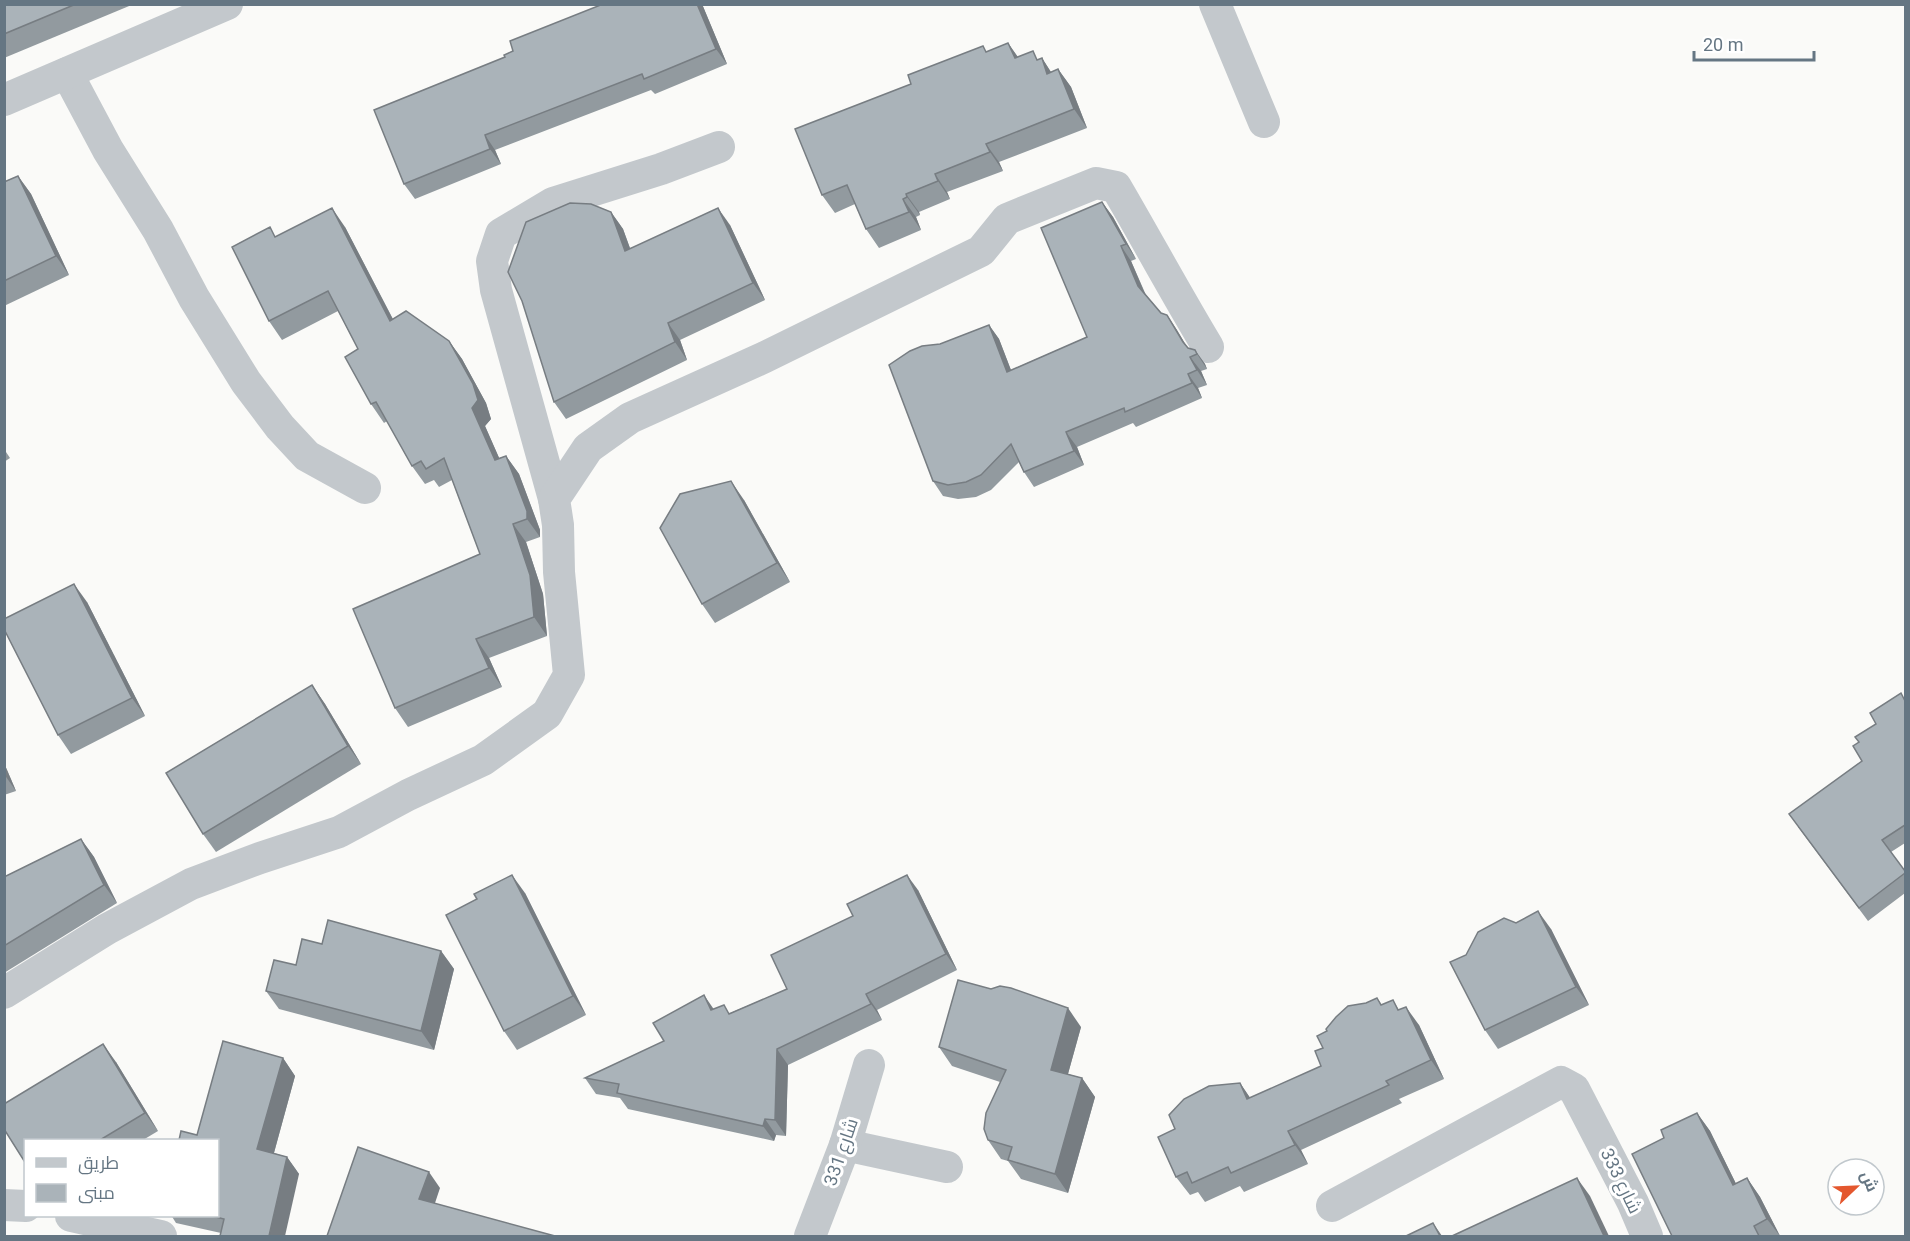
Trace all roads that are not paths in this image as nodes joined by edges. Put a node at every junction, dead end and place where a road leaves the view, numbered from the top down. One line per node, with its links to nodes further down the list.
1 (227, 4): 3 (street)
2 (1215, 4): 5 (street)
3 (67, 73): 4 (street); 8 (street)
4 (4, 100)
5 (1264, 122)
6 (719, 147): 9 (street)
7 (1208, 347): 9 (street)
8 (365, 488)
9 (554, 499): 10 (street)
10 (4, 993)
11 (869, 1065): 12 (street, شارع 331)
12 (845, 1146): 13 (street); 19 (street, شارع 331)
13 (946, 1167)
14 (4, 1205): 15 (street)
15 (24, 1206)
16 (1332, 1206): 20 (street, شارع 333)
17 (80, 1217): 18 (street)
18 (161, 1236)
19 (810, 1236)
20 (1647, 1236)

